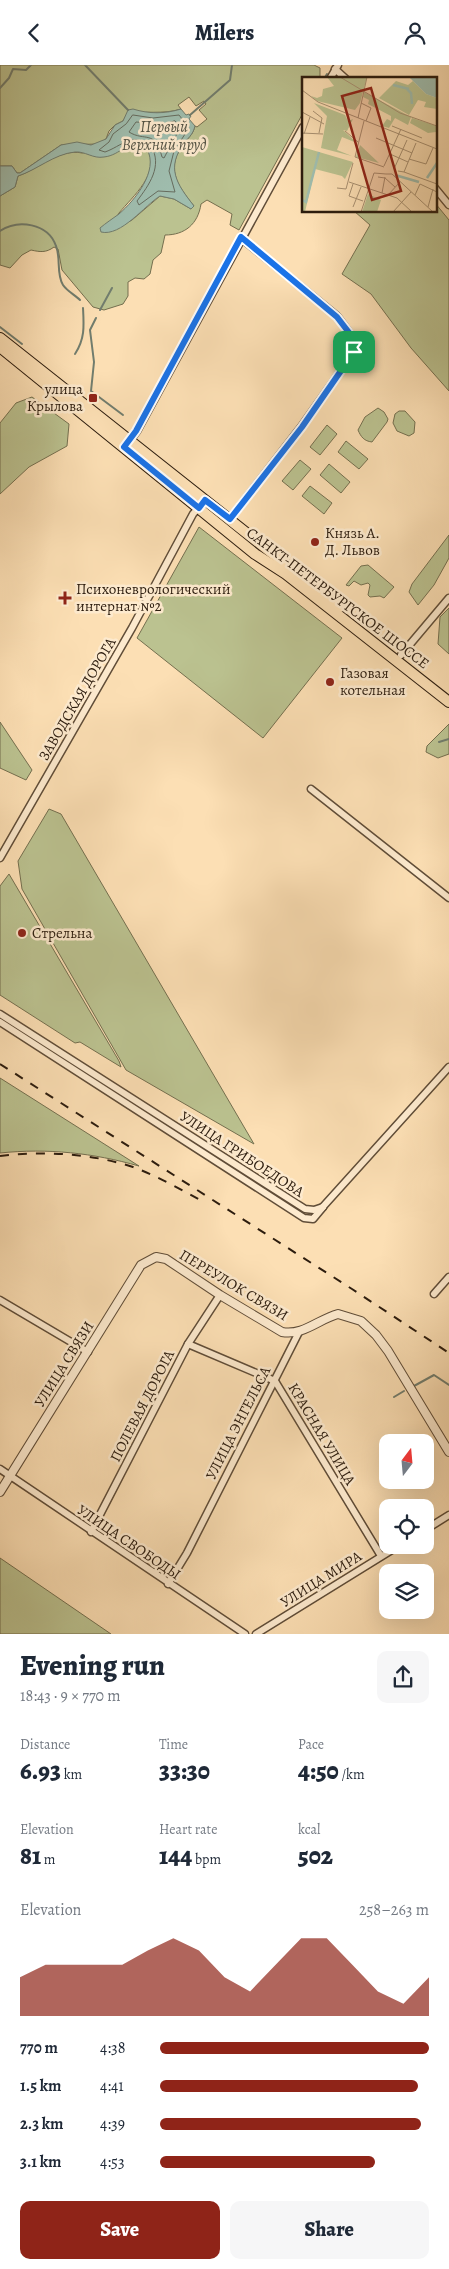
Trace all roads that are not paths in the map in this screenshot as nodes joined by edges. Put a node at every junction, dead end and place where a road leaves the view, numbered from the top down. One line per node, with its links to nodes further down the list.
1 (302, 129): 4 (street)
2 (436, 189): 3 (street)
3 (449, 205)
4 (241, 237): 7 (street); 9 (street)
5 (0, 338): 7 (main road, САНКТ-ПЕТЕРБУРГСКОЕ ШОССЕ)
6 (0, 347): 7 (main road, САНКТ-ПЕТЕРБУРГСКОЕ ШОССЕ)
7 (127, 444): 8 (main road, САНКТ-ПЕТЕРБУРГСКОЕ ШОССЕ)
8 (202, 504): 9 (main road, САНКТ-ПЕТЕРБУРГСКОЕ ШОССЕ); 13 (main road, САНКТ-ПЕТЕРБУРГСКОЕ ШОССЕ); 15 (street, ЗАВОДСКАЯ ДОРОГА)
9 (230, 519): 11 (main road, САНКТ-ПЕТЕРБУРГСКОЕ ШОССЕ)
10 (449, 598): 11 (street)
11 (401, 655): 12 (main road, САНКТ-ПЕТЕРБУРГСКОЕ ШОССЕ)
12 (449, 694)
13 (449, 702)
14 (311, 789): 16 (street)
15 (0, 858)
16 (449, 898)
17 (0, 1014): 20 (street, УЛИЦА ГРИБОЕДОВА)
18 (0, 1022): 20 (street, УЛИЦА ГРИБОЕДОВА)
19 (448, 1072): 20 (street)
20 (323, 1207): 21 (street)
21 (316, 1214)
22 (156, 1257): 25 (street, ПЕРЕУЛОК СВЯЗИ); 29 (street, УЛИЦА СВЯЗИ)
23 (449, 1277): 24 (street)
24 (434, 1294)
25 (220, 1295): 27 (street, ПЕРЕУЛОК СВЯЗИ); 28 (street, ПОЛЕВАЯ ДОРОГА)
26 (0, 1300): 29 (street)
27 (299, 1332): 30 (street, УЛИЦА ЭНГЕЛЬСА); 31 (street)
28 (188, 1344): 30 (street, КРАСНАЯ УЛИЦА); 37 (street, ПОЛЕВАЯ ДОРОГА)
29 (88, 1353): 33 (street, УЛИЦА СВЯЗИ)
30 (276, 1381): 39 (street, КРАСНАЯ УЛИЦА); 40 (street, УЛИЦА ЭНГЕЛЬСА)
31 (449, 1452)
32 (0, 1469): 33 (street, УЛИЦА СВОБОДЫ)
33 (11, 1476): 34 (street, УЛИЦА СВЯЗИ); 37 (street, УЛИЦА СВОБОДЫ)
34 (0, 1492)
35 (449, 1515): 36 (street)
36 (434, 1524)
37 (91, 1532): 40 (street, УЛИЦА СВОБОДЫ)
38 (384, 1554): 39 (street, УЛИЦА МИРА)
39 (381, 1556): 42 (street, УЛИЦА МИРА)
40 (168, 1584): 41 (street, УЛИЦА СВОБОДЫ)
41 (245, 1634)
42 (256, 1634)

